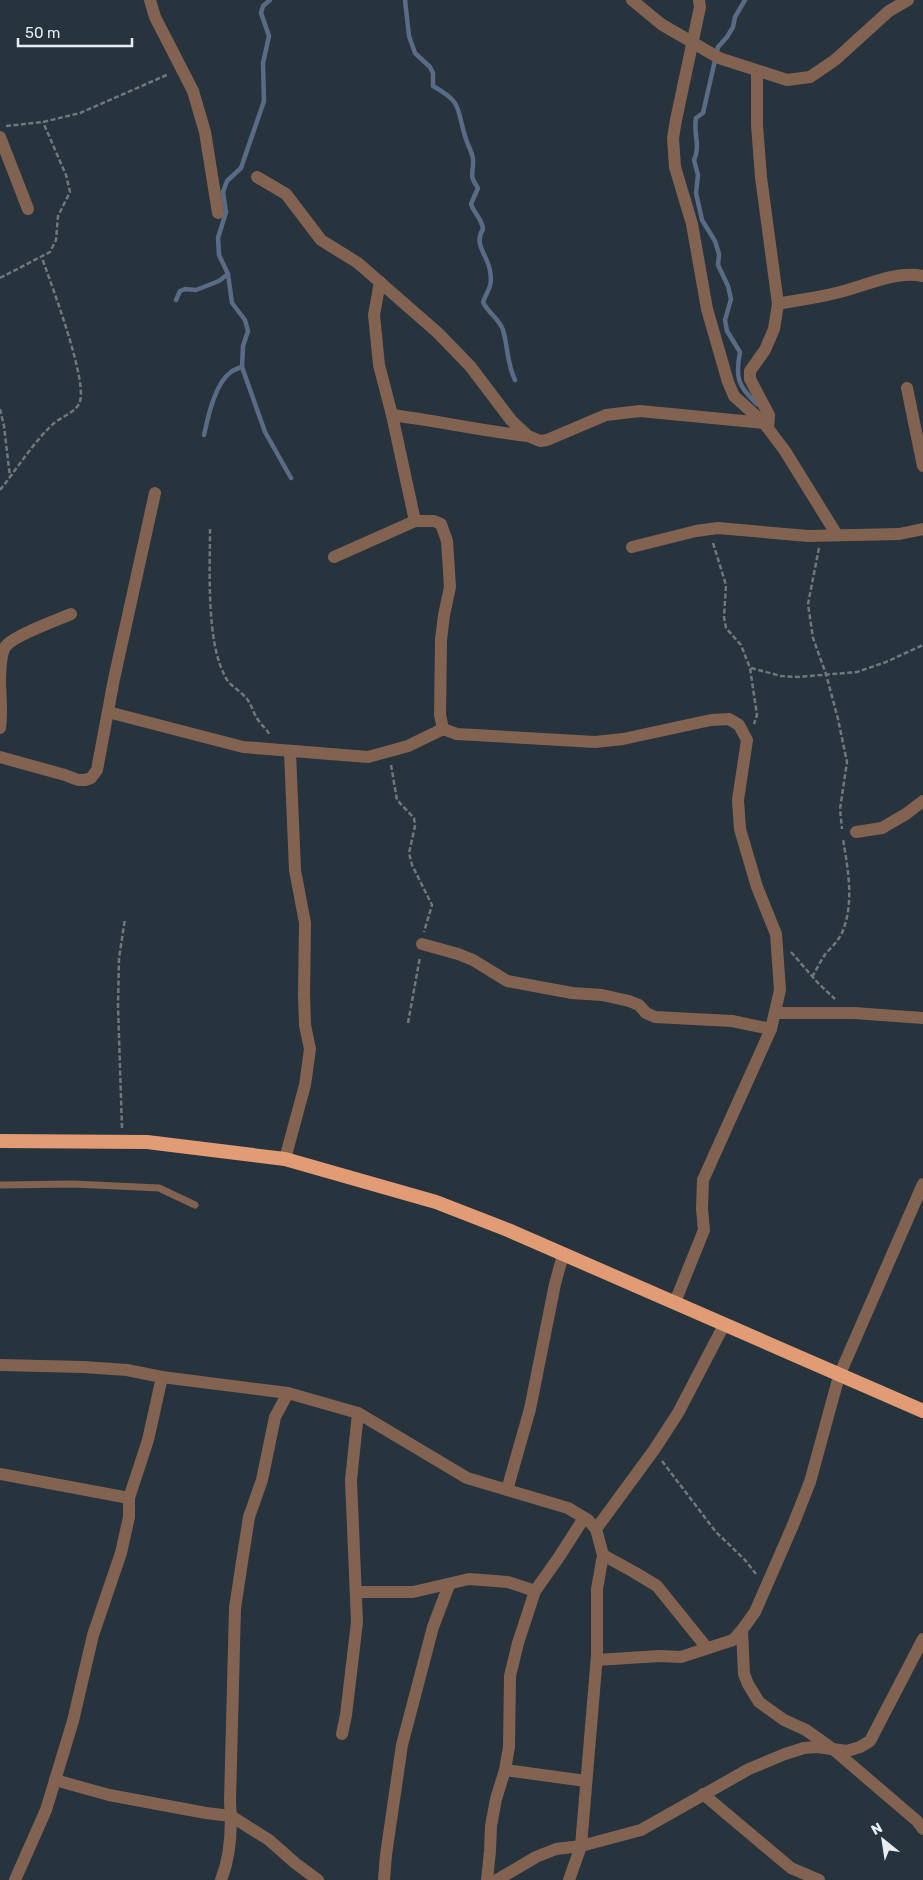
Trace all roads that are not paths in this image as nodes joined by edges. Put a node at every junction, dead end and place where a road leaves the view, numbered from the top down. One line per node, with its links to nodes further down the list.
1 (150, 0): 10 (street)
2 (632, 0): 5 (street)
3 (699, 0): 5 (street)
4 (908, 0): 6 (street)
5 (693, 41): 6 (street); 16 (street)
6 (757, 72): 13 (street)
7 (0, 137): 9 (street)
8 (257, 177): 12 (street)
9 (28, 209)
10 (218, 213)
11 (923, 276): 13 (street)
12 (380, 282): 15 (street); 17 (street)
13 (778, 304): 16 (street)
14 (907, 388): 18 (street)
15 (392, 415): 17 (street); 20 (street)
16 (766, 426): 17 (street); 22 (street)
17 (528, 436)
18 (923, 466)
19 (155, 493): 26 (street)
20 (415, 521): 24 (street); 28 (street)
21 (923, 529): 22 (street)
22 (837, 534): 23 (street)
23 (632, 547)
24 (334, 557)
25 (71, 614): 27 (street)
26 (108, 712): 29 (street); 30 (street)
27 (0, 728)
28 (443, 729): 29 (street); 34 (street)
29 (290, 752): 38 (street)
30 (0, 758)
31 (923, 800): 32 (street)
32 (856, 832)
33 (422, 944): 36 (street)
34 (775, 1013): 35 (street); 36 (street)
35 (923, 1018)
36 (771, 1029): 43 (street)
37 (0, 1141): 38 (highway)
38 (284, 1160): 42 (highway)
39 (0, 1184): 41 (lane)
40 (923, 1184): 46 (street)
41 (196, 1205)
42 (563, 1256): 43 (highway); 52 (street)
43 (675, 1302): 44 (highway)
44 (724, 1324): 46 (highway); 55 (street)
45 (0, 1365): 47 (street)
46 (839, 1376): 49 (highway); 60 (street)
47 (162, 1377): 48 (street); 53 (street)
48 (288, 1393): 50 (street); 71 (street)
49 (923, 1412)
50 (358, 1413): 52 (street); 59 (street)
51 (0, 1474): 53 (street)
52 (507, 1490): 54 (street)
53 (129, 1498): 68 (street)
54 (584, 1518): 55 (street); 58 (street)
55 (596, 1529): 56 (street)
56 (603, 1555): 62 (street); 63 (street)
57 (449, 1585): 58 (street); 59 (street); 77 (street)
58 (535, 1591): 67 (street)
59 (357, 1592): 65 (street)
60 (742, 1630): 62 (street); 66 (street)
61 (923, 1639): 64 (street)
62 (707, 1648): 63 (street)
63 (597, 1660): 69 (street)
64 (918, 1660): 66 (street)
65 (342, 1734)
66 (834, 1750): 70 (street); 72 (street)
67 (505, 1770): 69 (street); 78 (street)
68 (55, 1780): 71 (street); 74 (street)
69 (586, 1781): 73 (street)
70 (703, 1794): 73 (street); 81 (street)
71 (231, 1816): 75 (street); 76 (street)
72 (923, 1829)
73 (580, 1846): 79 (street); 80 (street)
74 (15, 1880)
75 (221, 1880)
76 (318, 1880)
77 (384, 1880)
78 (487, 1880)
79 (497, 1880)
80 (569, 1880)
81 (820, 1880)

